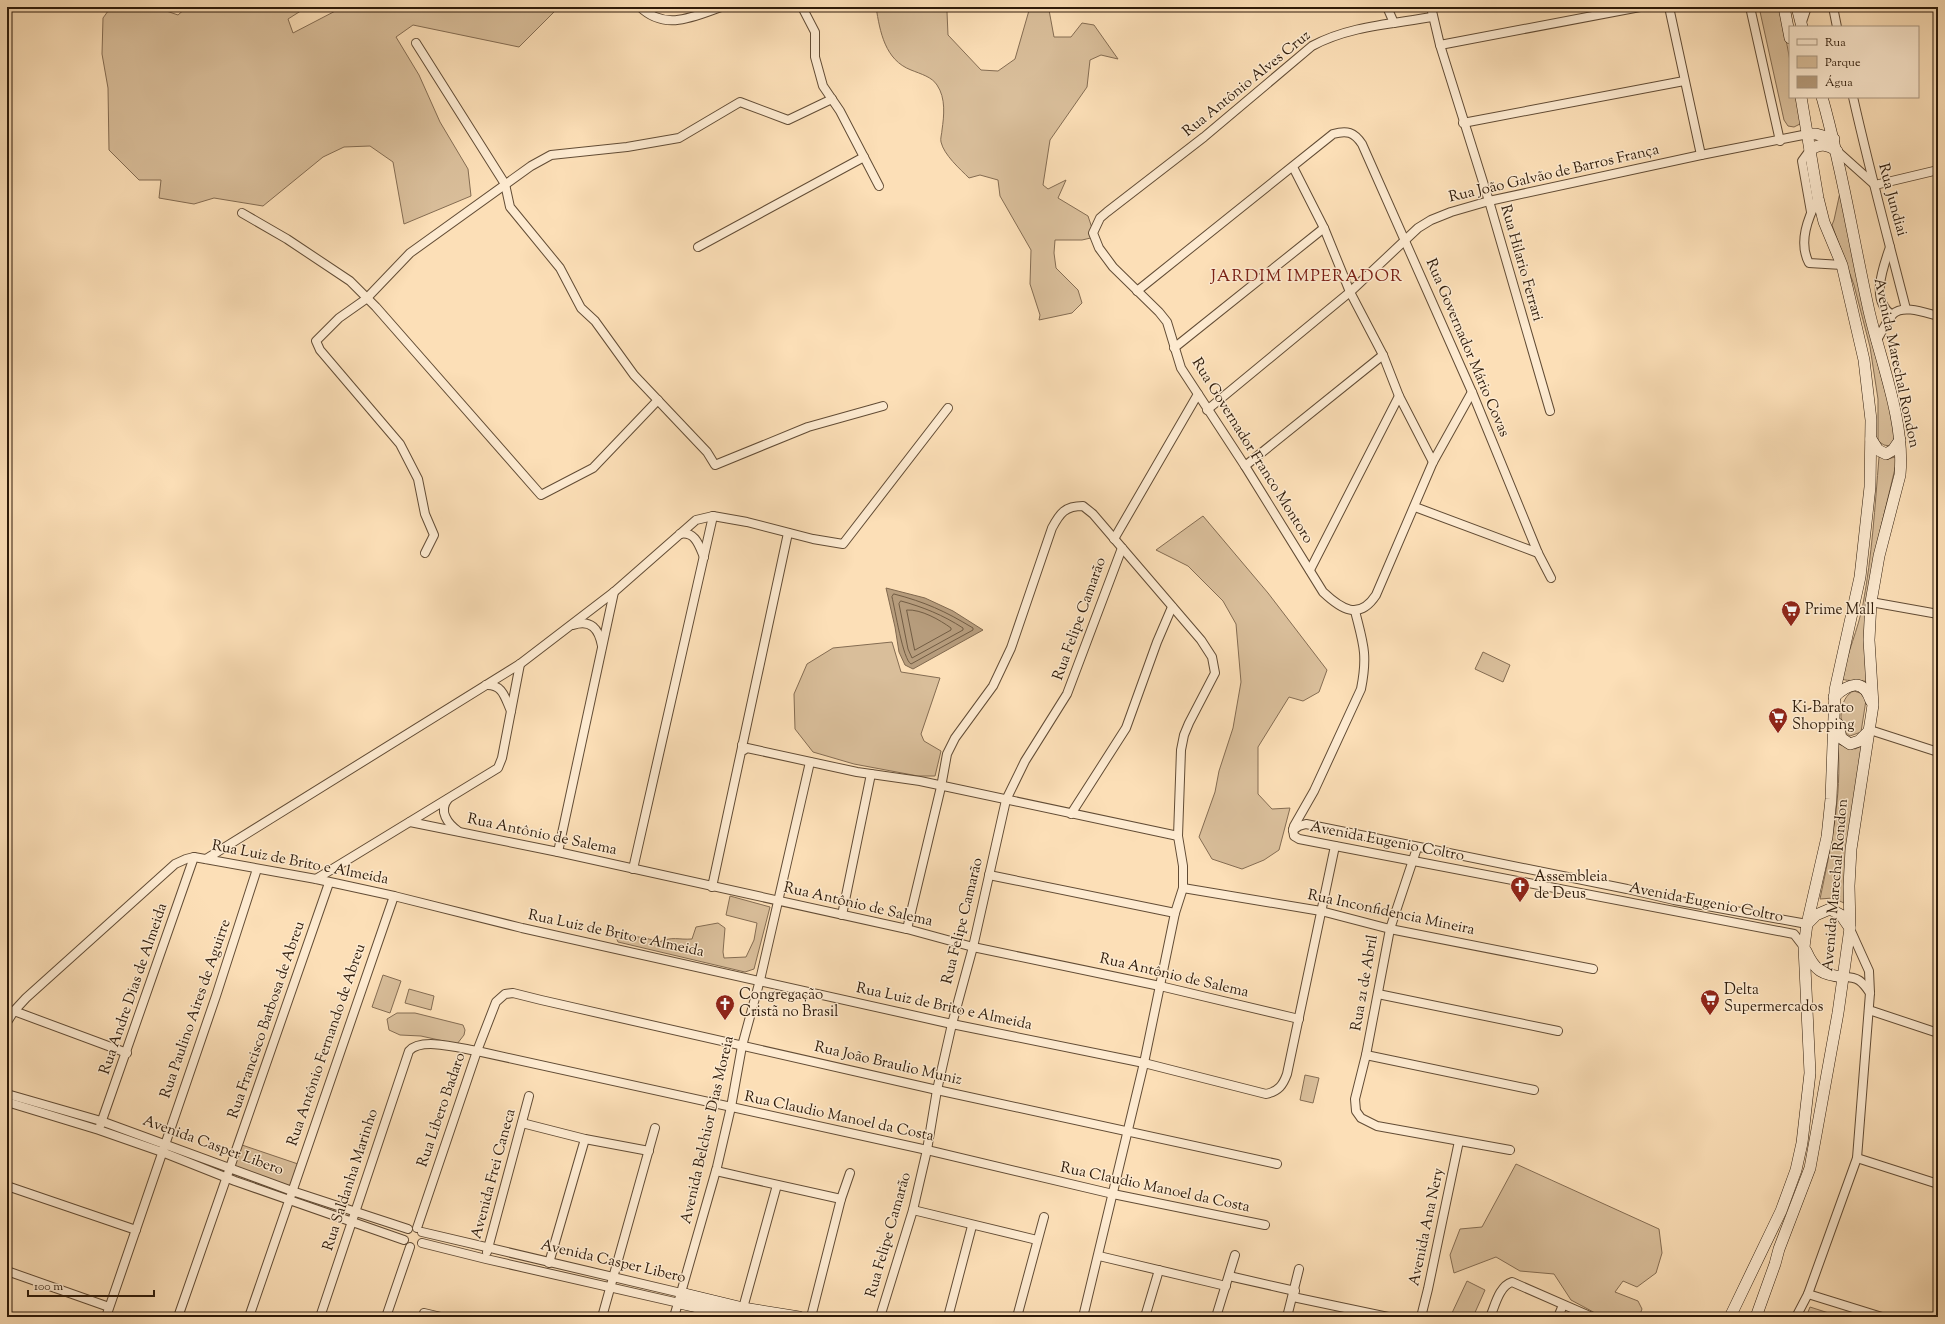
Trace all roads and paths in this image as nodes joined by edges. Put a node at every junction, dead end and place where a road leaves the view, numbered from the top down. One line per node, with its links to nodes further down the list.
1 (640, 7): 2 (street)
2 (721, 7)
3 (802, 7): 26 (street)
4 (1387, 7): 16 (street)
5 (1431, 7): 14 (street, Rua Hilario Ferrari)
6 (1640, 7): 21 (street)
7 (1669, 7): 22 (street)
8 (1750, 7): 30 (street)
9 (1784, 7): 19 (main road)
10 (1797, 7): 17 (main road)
11 (1807, 7): 17 (street)
12 (1829, 7): 15 (street)
13 (1833, 7): 15 (street)
14 (1432, 16): 16 (street, Rua Antônio Alves Cruz); 21 (street, Rua Hilario Ferrari)
15 (1835, 16): 18 (street)
16 (1394, 23): 44 (street, Rua Antônio Alves Cruz)
17 (1801, 26)
18 (1837, 26)
19 (1789, 33)
20 (416, 43): 37 (street)
21 (1440, 45): 27 (street, Rua Hilario Ferrari)
22 (1684, 81): 27 (street); 33 (street)
23 (1801, 98): 28 (main road, Avenida Marechal Rondon)
24 (1822, 98): 29 (main road, Avenida Marechal Rondon)
25 (1853, 98): 38 (street, Rua Jundiai)
26 (832, 99): 34 (street); 37 (street)
27 (1463, 123): 41 (street, Rua Hilario Ferrari)
28 (1808, 134): 29 (main road); 30 (street, Rua João Galvão de Barros França); 31 (main road, Avenida Marechal Rondon)
29 (1834, 139): 32 (main road, Avenida Marechal Rondon)
30 (1780, 141): 33 (street, Rua João Galvão de Barros França)
31 (1810, 150): 32 (main road); 40 (main road, Avenida Marechal Rondon); 42 (street)
32 (1837, 151): 38 (street); 56 (main road, Avenida Marechal Rondon)
33 (1701, 155): 41 (street, Rua João Galvão de Barros França)
34 (864, 157): 39 (street); 48 (street)
35 (1293, 167): 45 (street); 46 (street, Rua Governador Mário Covas); 50 (street)
36 (1938, 170): 38 (street)
37 (505, 184): 52 (street); 62 (street)
38 (1875, 185): 47 (street, Rua Jundiai)
39 (879, 186)
40 (1818, 198): 42 (street); 49 (main road, Avenida Marechal Rondon)
41 (1489, 201): 46 (street, Rua João Galvão de Barros França); 66 (street, Rua Hilario Ferrari)
42 (1811, 212): 49 (street)
43 (242, 213): 52 (street)
44 (1100, 218): 50 (street, Rua Governador Franco Montoro)
45 (1324, 228): 51 (street); 57 (street)
46 (1405, 241): 51 (street, Rua João Galvão de Barros França); 59 (street, Rua Governador Mário Covas)
47 (1890, 246): 53 (street, Rua Jundiai); 54 (street)
48 (698, 247)
49 (1842, 265): 67 (main road, Avenida Marechal Rondon)
50 (1137, 291): 57 (street, Rua Governador Franco Montoro)
51 (1350, 292): 58 (street); 65 (street, Rua João Galvão de Barros França)
52 (367, 298): 62 (street); 77 (street)
53 (1906, 309): 54 (street); 55 (street)
54 (1892, 314): 56 (street)
55 (1938, 316)
56 (1876, 341): 68 (main road, Avenida Marechal Rondon)
57 (1174, 348): 60 (street, Rua Governador Franco Montoro)
58 (1383, 355): 61 (street); 70 (street)
59 (1472, 392): 69 (street); 78 (street, Rua Governador Mário Covas)
60 (1198, 394): 65 (street, Rua Governador Franco Montoro); 75 (street, Rua Felipe Camarão)
61 (1399, 396): 69 (street); 80 (street)
62 (658, 400): 63 (street)
63 (882, 406)
64 (948, 408): 73 (street)
65 (1208, 410): 70 (street, Rua Governador Franco Montoro)
66 (1550, 412)
67 (1870, 439): 68 (main road); 91 (main road, Avenida Marechal Rondon)
68 (1900, 440): 83 (main road, Avenida Marechal Rondon)
69 (1433, 462): 71 (street)
70 (1245, 466): 80 (street, Rua Governador Franco Montoro)
71 (1415, 507): 78 (street); 85 (street)
72 (713, 516): 73 (street); 74 (street); 79 (street)
73 (788, 533): 95 (street)
74 (680, 534): 79 (street); 82 (street)
75 (1114, 539): 76 (street); 99 (street)
76 (1122, 548): 84 (street); 101 (street, Rua Felipe Camarão)
77 (425, 553)
78 (1538, 553): 81 (street, Rua Governador Mário Covas)
79 (704, 557): 114 (street)
80 (1310, 570): 85 (street, Rua Governador Franco Montoro)
81 (1552, 578)
82 (614, 592): 87 (street); 88 (street)
83 (1871, 602): 86 (street); 92 (main road, Avenida Marechal Rondon)
84 (1172, 607): 102 (street); 106 (street)
85 (1354, 611): 104 (street)
86 (1938, 614)
87 (570, 626): 88 (street); 89 (street)
88 (602, 648): 109 (street)
89 (520, 664): 90 (street); 93 (street)
90 (485, 685): 93 (street); 111 (street)
91 (1834, 701): 92 (main road); 94 (main road); 129 (main road, Avenida Marechal Rondon)
92 (1873, 705): 94 (main road, Avenida Marechal Rondon)
93 (511, 711): 100 (street)
94 (1870, 730): 96 (street); 130 (main road, Avenida Marechal Rondon)
95 (742, 746): 97 (street); 120 (street)
96 (1938, 752)
97 (810, 762): 98 (street); 124 (street, Avenida Belchior Dias Moreia)
98 (872, 774): 99 (street); 128 (street)
99 (941, 787): 101 (street); 131 (street)
100 (450, 797): 103 (street); 105 (street)
101 (1006, 800): 102 (street); 116 (street, Rua Felipe Camarão)
102 (1071, 814): 106 (street)
103 (410, 822): 105 (street, Rua Antônio de Salema); 117 (street)
104 (1293, 830): 107 (street, Avenida Eugenio Coltro); 108 (street, Avenida Eugenio Coltro)
105 (459, 832): 109 (street, Rua Antônio de Salema)
106 (1178, 836): 121 (street)
107 (1335, 846): 112 (street, Avenida Eugenio Coltro); 126 (street)
108 (1417, 848): 112 (street, Rua 21 de Abril); 115 (street, Avenida Eugenio Coltro)
109 (558, 852): 114 (street, Rua Antônio de Salema)
110 (194, 857): 111 (street, Rua Luiz de Brito e Almeida); 145 (street, Rua Luiz de Brito e Almeida); 154 (street, Rua Andre Dias de Almeida)
111 (206, 859): 113 (street, Rua Luiz de Brito e Almeida)
112 (1411, 861): 119 (street, Avenida Eugenio Coltro); 132 (street, Rua 21 de Abril)
113 (258, 869): 117 (street, Rua Luiz de Brito e Almeida); 170 (street, Rua Paulino Aires de Aguirre)
114 (633, 869): 120 (street, Rua Antônio de Salema)
115 (1547, 874): 119 (street); 123 (street, Avenida Eugenio Coltro)
116 (989, 875): 127 (street); 133 (street, Rua Felipe Camarão)
117 (316, 879): 118 (street, Rua Luiz de Brito e Almeida)
118 (329, 883): 122 (street, Rua Luiz de Brito e Almeida); 176 (street, Rua Francisco Barbosa de Abreu)
119 (1545, 886): 125 (street, Avenida Eugenio Coltro)
120 (712, 887): 124 (street, Rua Antônio de Salema)
121 (1183, 888): 126 (street, Rua Inconfidencia Mineira); 127 (street)
122 (394, 896): 139 (street, Rua Luiz de Brito e Almeida); 184 (street, Rua Antônio Fernando de Abreu)
123 (1674, 900): 125 (street); 129 (street, Avenida Eugenio Coltro)
124 (778, 901): 128 (street, Rua Antônio de Salema); 139 (street, Avenida Belchior Dias Moreia)
125 (1674, 910): 134 (street, Avenida Eugenio Coltro)
126 (1321, 911): 132 (street, Rua Inconfidencia Mineira); 146 (street)
127 (1175, 913): 140 (street)
128 (842, 915): 131 (street, Rua Antônio de Salema)
129 (1806, 924): 130 (main road); 134 (main road, Avenida Marechal Rondon)
130 (1850, 928): 135 (main road, Avenida Marechal Rondon); 141 (street)
131 (907, 929): 133 (street, Rua Antônio de Salema)
132 (1390, 929): 136 (street, Rua Inconfidencia Mineira); 142 (street, Rua 21 de Abril)
133 (972, 947): 140 (street, Rua Antônio de Salema); 148 (street, Rua Felipe Camarão)
134 (1804, 947): 137 (main road); 242 (main road, Avenida Marechal Rondon)
135 (1846, 958): 137 (main road); 138 (main road, Avenida Marechal Rondon)
136 (1593, 969)
137 (1823, 973): 138 (main road)
138 (1844, 977): 141 (street); 204 (main road, Avenida Marechal Rondon)
139 (760, 980): 148 (street, Rua Luiz de Brito e Almeida); 151 (street, Avenida Belchior Dias Moreia)
140 (1160, 986): 146 (street, Rua Antônio de Salema); 156 (street)
141 (1870, 993): 144 (street)
142 (1378, 994): 149 (street); 155 (street, Rua 21 de Abril)
143 (496, 1002): 151 (street, Rua João Braulio Muniz); 152 (street, Rua Libero Badaro)
144 (1869, 1010): 150 (street); 174 (street)
145 (14, 1011): 147 (street, Rua Luiz de Brito e Almeida); 154 (street)
146 (1299, 1019): 156 (street, Rua Luiz de Brito e Almeida)
147 (7, 1022)
148 (952, 1024): 156 (street, Rua Luiz de Brito e Almeida); 157 (street, Rua Felipe Camarão)
149 (1558, 1031)
150 (1938, 1033)
151 (742, 1046): 157 (street, Rua João Braulio Muniz); 162 (street, Avenida Belchior Dias Moreia)
152 (477, 1051): 153 (street, Rua Claudio Manoel da Costa); 162 (street, Rua Claudio Manoel da Costa); 194 (street, Rua Libero Badaro)
153 (409, 1052): 187 (street, Rua Saldanha Marinho)
154 (127, 1053): 163 (street, Rua Andre Dias de Almeida)
155 (1366, 1055): 158 (street); 169 (street, Rua 21 de Abril)
156 (1144, 1063): 167 (street)
157 (937, 1090): 167 (street, Rua João Braulio Muniz); 171 (street, Rua Felipe Camarão)
158 (1534, 1090)
159 (7, 1094): 163 (street, Avenida Casper Libero)
160 (529, 1096): 164 (street, Avenida Frei Caneca)
161 (7, 1102): 166 (street, Avenida Casper Libero)
162 (731, 1107): 171 (street, Rua Claudio Manoel da Costa); 177 (street, Avenida Belchior Dias Moreia)
163 (102, 1121): 166 (street, Rua Andre Dias de Almeida); 170 (street, Avenida Casper Libero)
164 (522, 1123): 168 (street); 199 (street, Avenida Frei Caneca)
165 (655, 1128): 173 (street)
166 (99, 1130): 170 (street, Avenida Casper Libero)
167 (1127, 1132): 175 (street, Rua João Braulio Muniz); 183 (street)
168 (585, 1139): 173 (street); 203 (street)
169 (1459, 1142): 172 (street); 238 (street, Avenida Ana Nery)
170 (164, 1148): 176 (street, Avenida Casper Libero); 179 (street, Avenida Casper Libero); 193 (street, Rua Paulino Aires de Aguirre)
171 (927, 1150): 183 (street, Rua Claudio Manoel da Costa); 186 (street, Rua Felipe Camarão)
172 (1510, 1150)
173 (649, 1151): 209 (street)
174 (1857, 1158): 180 (street); 213 (street)
175 (1277, 1164)
176 (231, 1167): 179 (street, Rua Francisco Barbosa de Abreu); 184 (street, Avenida Casper Libero)
177 (716, 1171): 181 (street); 214 (street, Avenida Belchior Dias Moreia)
178 (850, 1173): 185 (street)
179 (228, 1177): 184 (street, Avenida Casper Libero); 221 (street, Rua Francisco Barbosa de Abreu)
180 (1938, 1184)
181 (777, 1185): 185 (street); 217 (street)
182 (7, 1186): 193 (street)
183 (1113, 1194): 190 (street, Rua Claudio Manoel da Costa); 201 (street)
184 (291, 1195): 187 (street, Avenida Casper Libero); 189 (street, Avenida Casper Libero); 222 (street, Rua Antônio Fernando de Abreu)
185 (841, 1199): 229 (street)
186 (913, 1210): 191 (street); 230 (street, Rua Felipe Camarão)
187 (356, 1211): 189 (street, Rua Saldanha Marinho); 192 (street, Avenida Casper Libero)
188 (1044, 1217): 196 (street)
189 (352, 1223): 195 (street, Avenida Casper Libero); 223 (street, Rua Saldanha Marinho)
190 (1265, 1225)
191 (972, 1226): 196 (street); 231 (street)
192 (408, 1229): 194 (street); 195 (street)
193 (136, 1230): 216 (street, Rua Paulino Aires de Aguirre)
194 (420, 1230): 197 (street); 199 (street, Avenida Casper Libero)
195 (404, 1240): 198 (street)
196 (1037, 1240): 232 (street)
197 (422, 1243): 198 (street); 202 (street, Avenida Casper Libero)
198 (410, 1247): 224 (street)
199 (489, 1247): 202 (street, Avenida Frei Caneca); 203 (street, Avenida Casper Libero)
200 (1235, 1255): 208 (street)
201 (1099, 1256): 206 (street); 233 (street)
202 (486, 1259): 211 (street, Avenida Casper Libero)
203 (549, 1263): 209 (street, Avenida Casper Libero)
204 (1775, 1264): 243 (main road, Avenida Marechal Rondon); 244 (main road)
205 (1299, 1269): 212 (street)
206 (1159, 1270): 210 (street); 234 (street)
207 (7, 1271): 216 (street)
208 (1228, 1276): 210 (street); 212 (street)
209 (614, 1278): 211 (street); 214 (street, Avenida Casper Libero)
210 (1226, 1286): 235 (street)
211 (611, 1287): 214 (street, Avenida Casper Libero); 226 (street)
212 (1294, 1294): 219 (street); 236 (street)
213 (1808, 1294): 245 (street); 246 (street)
214 (680, 1298): 217 (main road, Avenida Casper Libero); 227 (street, Avenida Belchior Dias Moreia)
215 (1563, 1305): 239 (street); 240 (street); 241 (street)
216 (109, 1307): 220 (street, Rua Paulino Aires de Aguirre)
217 (742, 1312): 228 (main road, Avenida Casper Libero)
218 (424, 1313): 225 (street)
219 (1354, 1314): 237 (street)
220 (106, 1317)
221 (178, 1317)
222 (249, 1317)
223 (320, 1317)
224 (386, 1317)
225 (441, 1317)
226 (602, 1317)
227 (674, 1317)
228 (799, 1317)
229 (810, 1317)
230 (880, 1317)
231 (948, 1317)
232 (1017, 1317)
233 (1083, 1317)
234 (1145, 1317)
235 (1216, 1317)
236 (1287, 1317)
237 (1388, 1317)
238 (1420, 1317)
239 (1490, 1317)
240 (1558, 1317)
241 (1592, 1317)
242 (1730, 1317)
243 (1756, 1317)
244 (1764, 1317)
245 (1796, 1317)
246 (1882, 1317)

